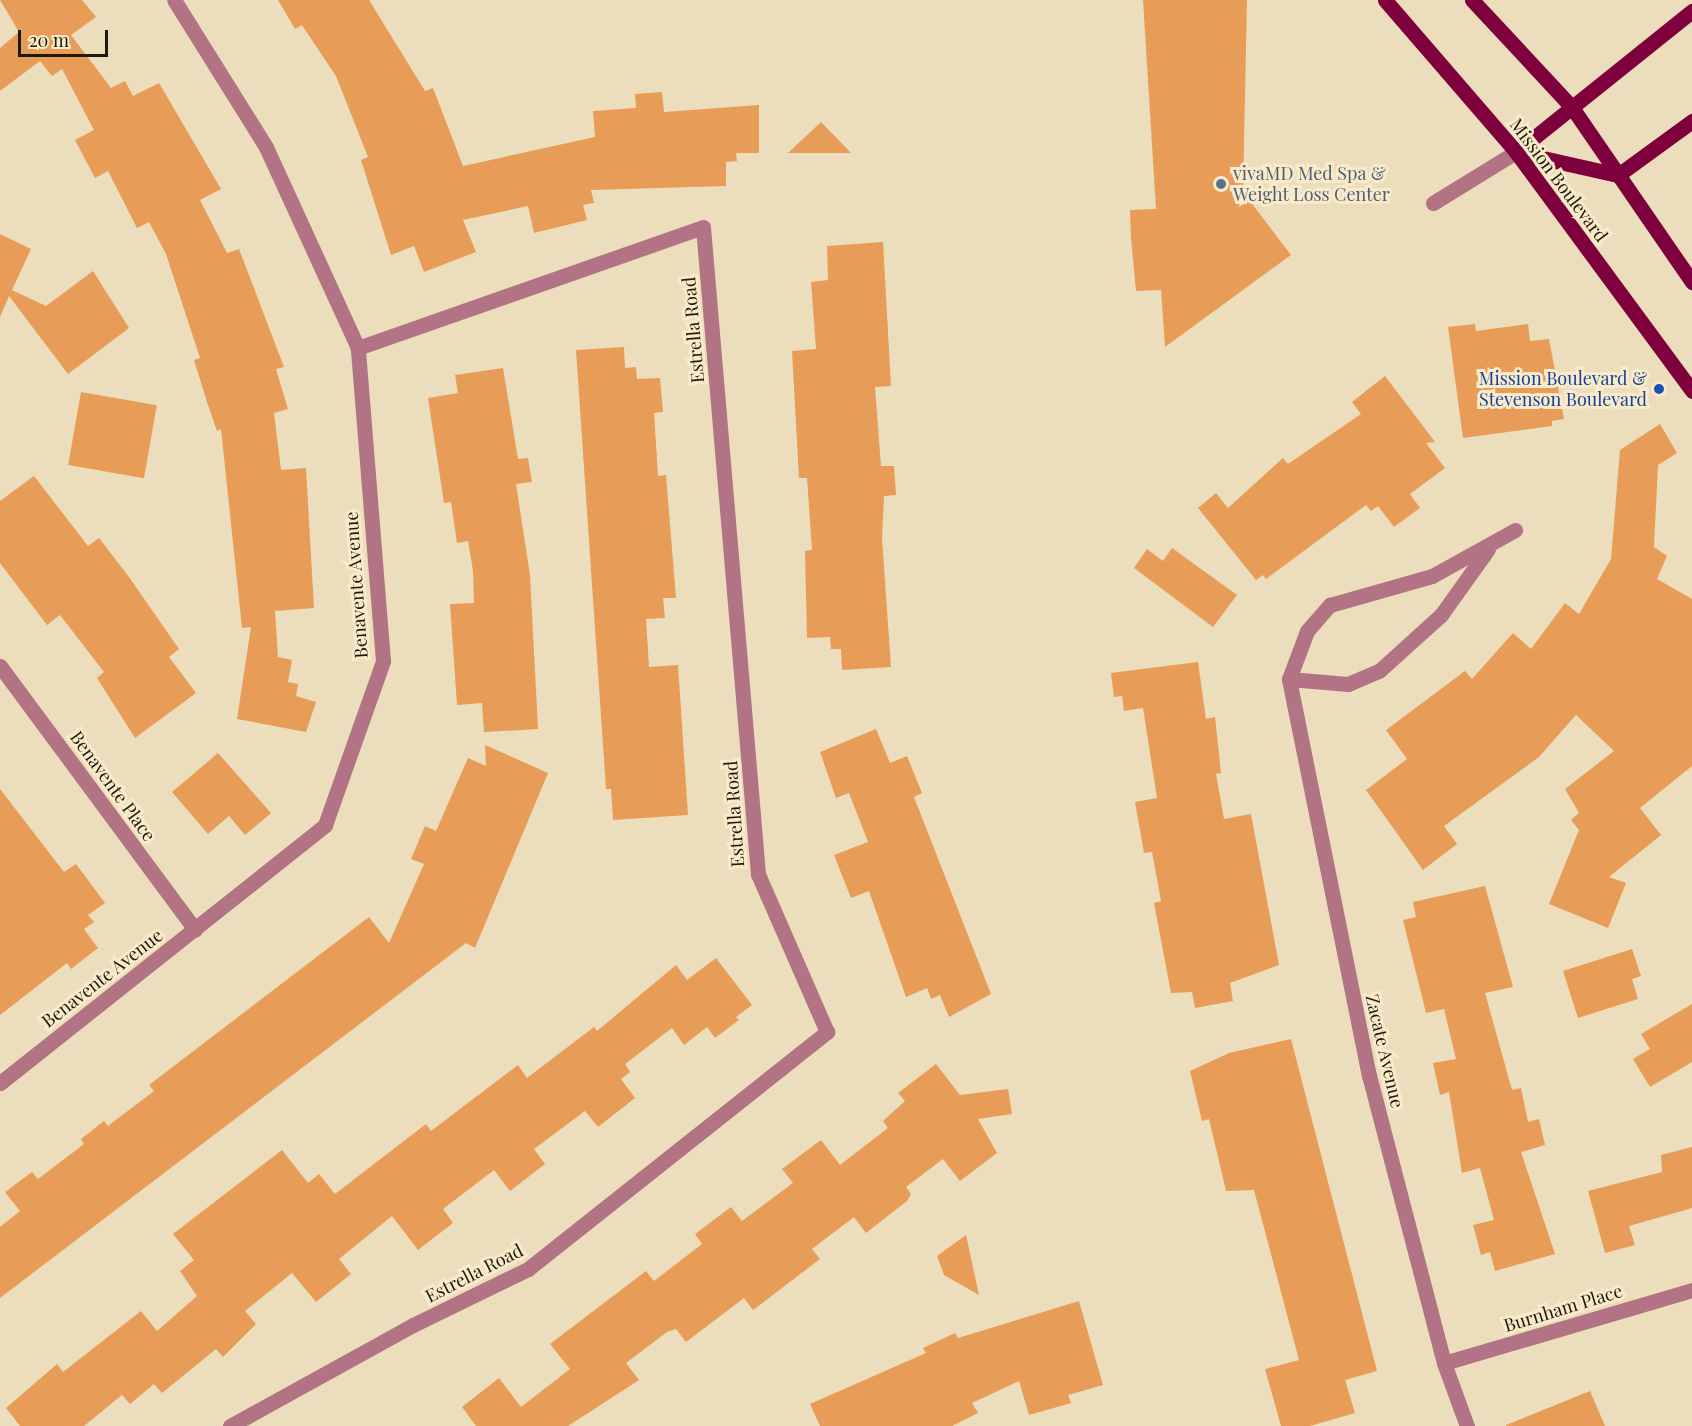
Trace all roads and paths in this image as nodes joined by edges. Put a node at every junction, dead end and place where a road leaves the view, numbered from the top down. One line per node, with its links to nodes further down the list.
1 (174, 0): 11 (street, Benavente Avenue)
2 (1385, 0): 7 (main road, Mission Boulevard)
3 (1472, 0): 5 (main road)
4 (1692, 11): 5 (main road)
5 (1571, 106): 7 (main road); 8 (main road)
6 (1692, 122): 8 (main road)
7 (1516, 152): 8 (main road); 9 (street); 12 (main road, Mission Boulevard)
8 (1618, 175): 10 (main road)
9 (1433, 202)
10 (1692, 282)
11 (358, 348): 17 (street, Benavente Avenue); 21 (street, Estrella Road)
12 (1692, 392)
13 (1515, 530): 14 (street)
14 (1488, 549): 16 (street); 16 (street)
15 (0, 666): 17 (street, Benavente Place)
16 (1289, 679): 20 (street, Zacate Avenue)
17 (195, 930): 18 (street, Benavente Avenue)
18 (0, 1083)
19 (1692, 1290): 20 (street, Burnham Place)
20 (1444, 1363): 22 (street, Zacate Avenue)
21 (231, 1426)
22 (1467, 1426)

